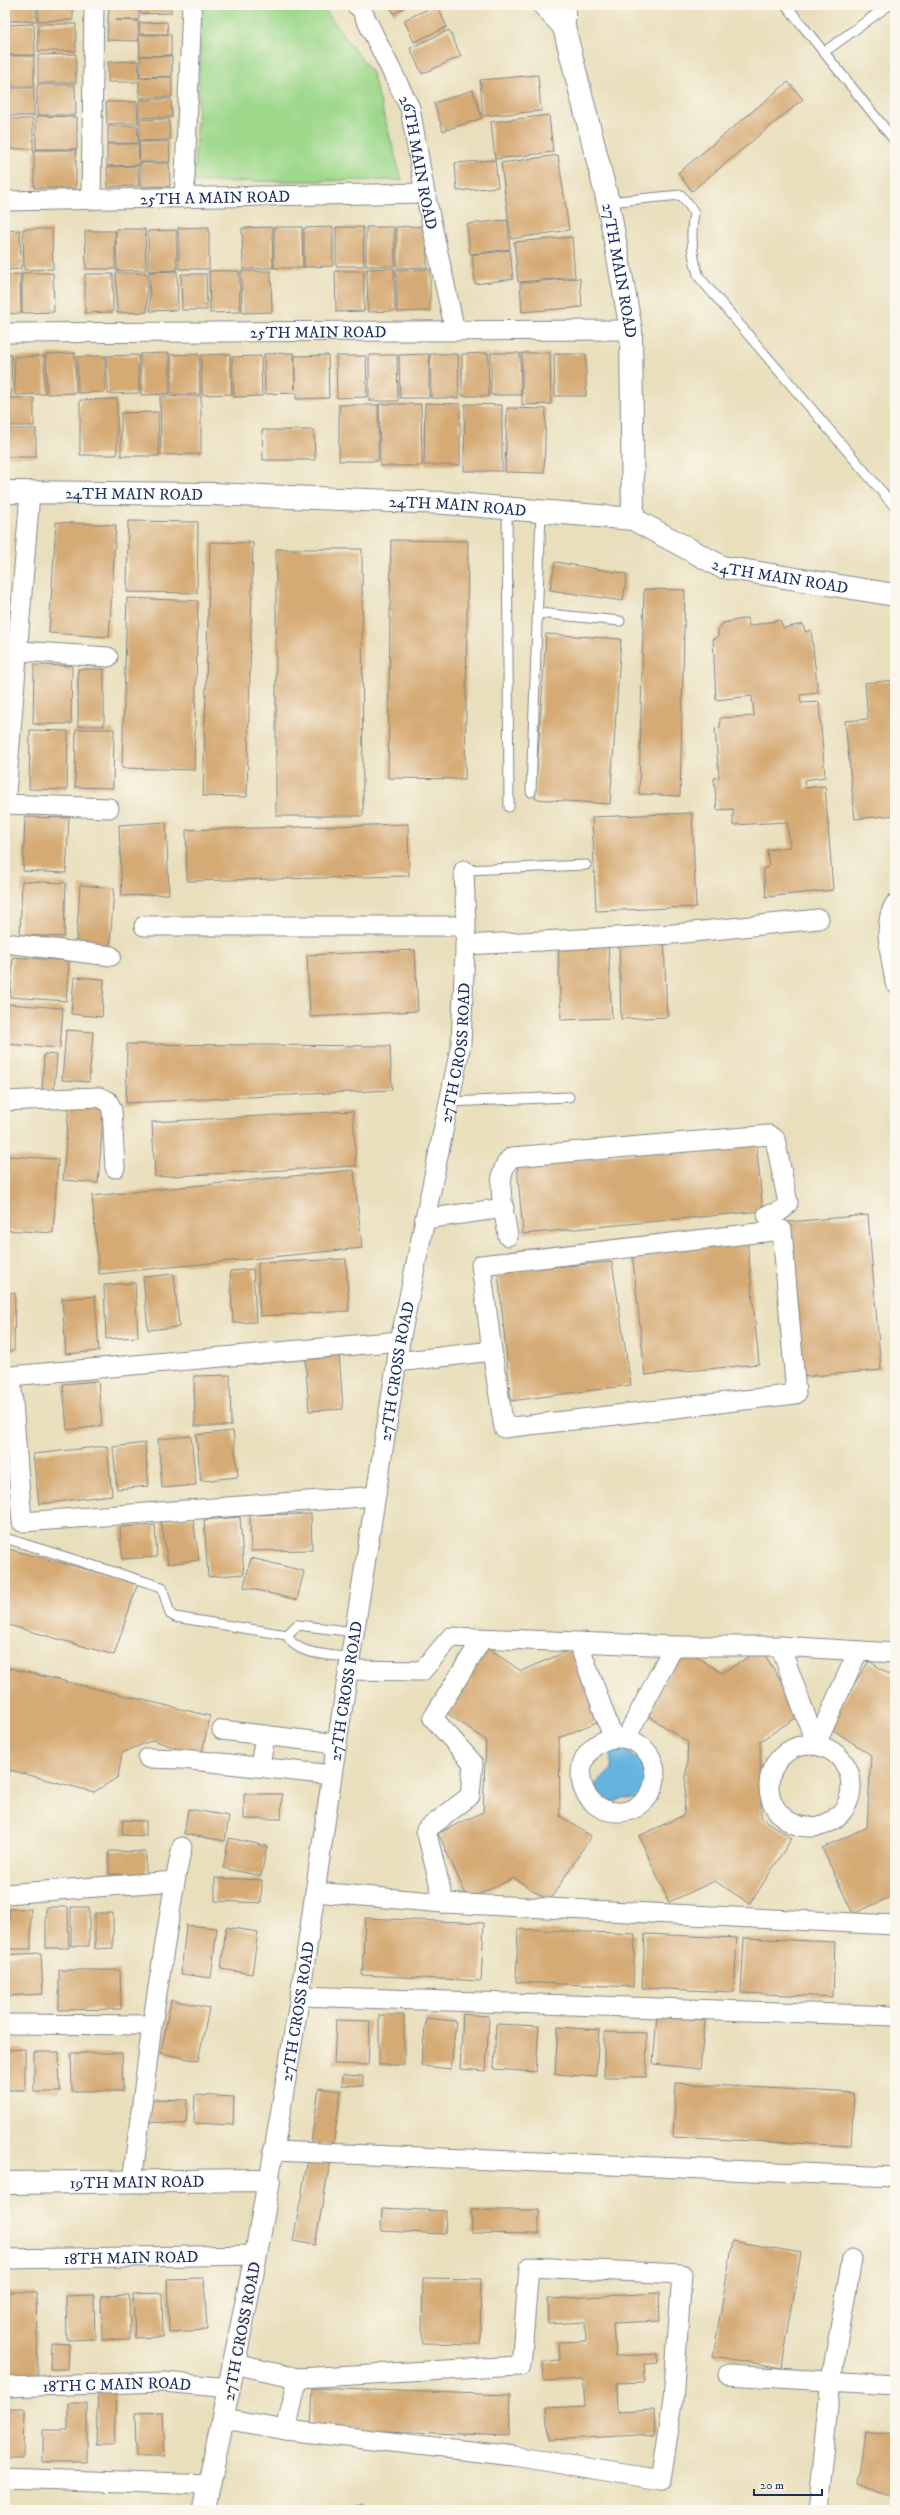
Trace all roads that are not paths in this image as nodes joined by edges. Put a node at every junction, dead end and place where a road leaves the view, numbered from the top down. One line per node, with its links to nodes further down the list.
1 (94, 5): 13 (street)
2 (192, 5): 12 (street)
3 (356, 5): 11 (street, 26TH MAIN ROAD)
4 (544, 5): 8 (street, 27TH MAIN ROAD)
5 (564, 5): 8 (street, 27TH MAIN ROAD)
6 (786, 5): 9 (lane)
7 (889, 5): 9 (lane)
8 (564, 27): 15 (street, 27TH MAIN ROAD)
9 (824, 52): 10 (lane)
10 (895, 141)
11 (425, 193): 12 (street, 25TH A MAIN ROAD); 17 (street, 26TH MAIN ROAD)
12 (184, 198): 13 (street, 25TH A MAIN ROAD)
13 (92, 200): 14 (street, 25TH A MAIN ROAD)
14 (5, 201)
15 (608, 202): 16 (street, 27TH MAIN ROAD); 21 (lane)
16 (631, 330): 17 (street, 25TH MAIN ROAD); 24 (street, 27TH MAIN ROAD)
17 (455, 331): 18 (street, 25TH MAIN ROAD)
18 (5, 333)
19 (5, 492): 20 (street, 24TH MAIN ROAD)
20 (30, 493): 22 (street, 24TH MAIN ROAD); 28 (street)
21 (895, 507)
22 (507, 508): 23 (street, 24TH MAIN ROAD); 32 (lane)
23 (541, 510): 24 (street, 24TH MAIN ROAD); 26 (lane)
24 (633, 519): 25 (street, 24TH MAIN ROAD)
25 (895, 595)
26 (538, 613): 27 (lane); 30 (lane)
27 (620, 621)
28 (12, 650): 29 (street); 31 (street)
29 (108, 657)
30 (531, 792)
31 (5, 805): 33 (street)
32 (510, 807)
33 (109, 808)
34 (586, 865): 35 (lane)
35 (464, 870): 39 (street, 27TH CROSS ROAD)
36 (895, 904): 43 (street)
37 (819, 919): 41 (street)
38 (144, 926): 39 (street)
39 (466, 926): 41 (street, 27TH CROSS ROAD)
40 (5, 943): 42 (street)
41 (465, 945): 46 (street, 27TH CROSS ROAD)
42 (111, 956)
43 (895, 983)
44 (570, 1097): 46 (lane)
45 (5, 1101): 47 (street)
46 (448, 1102): 50 (street, 27TH CROSS ROAD)
47 (115, 1168)
48 (504, 1208): 49 (street); 50 (street); 51 (street)
49 (767, 1215)
50 (425, 1219): 52 (street, 27TH CROSS ROAD)
51 (508, 1236)
52 (400, 1341): 54 (street, 27TH CROSS ROAD); 55 (street)
53 (492, 1350): 53 (street); 54 (street)
54 (396, 1362): 55 (street, 27TH CROSS ROAD)
55 (376, 1496): 57 (street, 27TH CROSS ROAD)
56 (5, 1538): 58 (lane)
57 (354, 1632): 58 (lane); 65 (street, 27TH CROSS ROAD)
58 (286, 1635): 65 (lane)
59 (482, 1639): 60 (street); 65 (street); 77 (street)
60 (578, 1642): 61 (street); 61 (street)
61 (674, 1646): 62 (street)
62 (780, 1646): 63 (street); 69 (street)
63 (858, 1651): 64 (street); 69 (street)
64 (895, 1653)
65 (350, 1664): 68 (street, 27TH CROSS ROAD)
66 (222, 1730): 67 (street)
67 (265, 1735): 68 (street); 71 (street)
68 (337, 1744): 72 (street, 27TH CROSS ROAD)
69 (816, 1744): 69 (street)
70 (148, 1758): 71 (street)
71 (260, 1767): 72 (street)
72 (332, 1775): 75 (street, 27TH CROSS ROAD)
73 (182, 1847): 74 (street)
74 (175, 1881): 76 (street); 82 (street)
75 (315, 1892): 77 (street); 79 (street, 27TH CROSS ROAD)
76 (5, 1894)
77 (444, 1903): 78 (street)
78 (895, 1925)
79 (300, 1996): 80 (street); 83 (street, 27TH CROSS ROAD)
80 (895, 2016)
81 (5, 2024): 82 (street)
82 (152, 2025): 86 (street)
83 (273, 2151): 84 (street); 85 (street, 27TH CROSS ROAD)
84 (895, 2177)
85 (269, 2180): 86 (street, 19TH MAIN ROAD); 88 (street, 27TH CROSS ROAD)
86 (132, 2182): 87 (street, 19TH MAIN ROAD)
87 (5, 2184)
88 (256, 2255): 89 (street, 18TH MAIN ROAD); 91 (street, 27TH CROSS ROAD)
89 (5, 2259)
90 (852, 2259): 94 (street)
91 (234, 2364): 93 (street); 97 (street, 27TH CROSS ROAD)
92 (728, 2376): 94 (street)
93 (298, 2378): 99 (street); 99 (street)
94 (832, 2380): 95 (street); 103 (street)
95 (895, 2385)
96 (5, 2386): 97 (street, 18TH C MAIN ROAD)
97 (230, 2388): 98 (street, 27TH CROSS ROAD)
98 (224, 2419): 99 (street); 101 (street, 27TH CROSS ROAD)
99 (286, 2430)
100 (5, 2478): 101 (street)
101 (210, 2485): 102 (street, 27TH CROSS ROAD)
102 (204, 2510)
103 (817, 2510)

